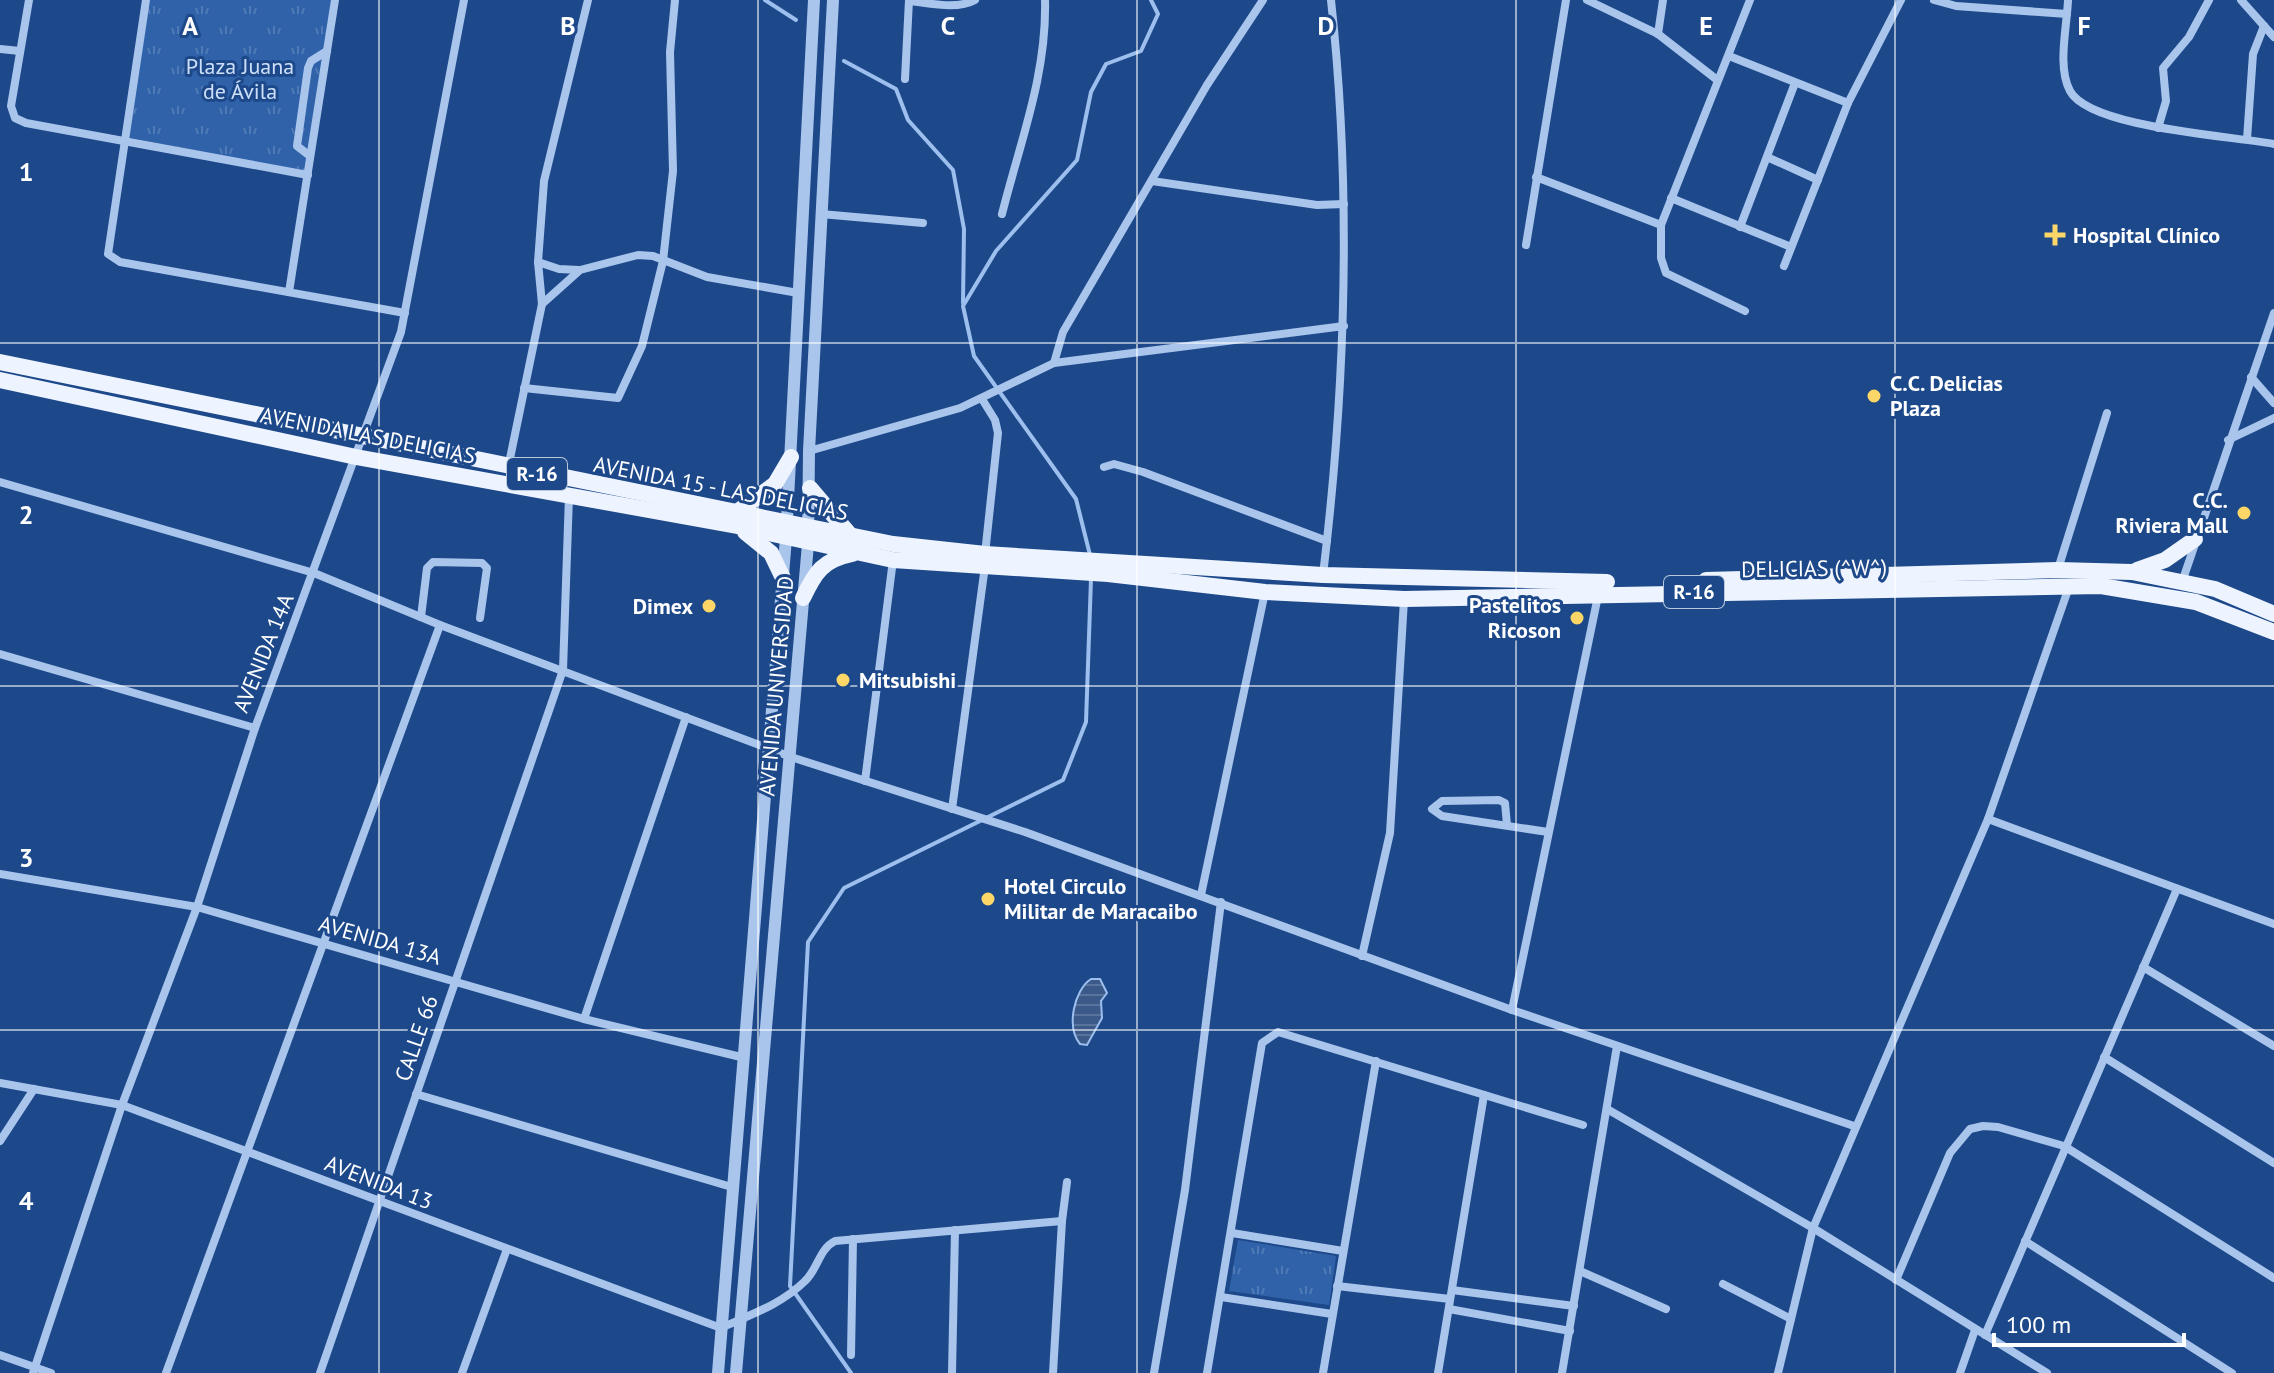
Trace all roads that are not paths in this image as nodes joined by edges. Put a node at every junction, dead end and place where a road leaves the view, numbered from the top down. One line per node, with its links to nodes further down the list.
1 (29, 0): 28 (street)
2 (146, 0): 36 (street)
3 (335, 0): 29 (street)
4 (464, 0): 62 (street, AVENIDA 14A)
5 (588, 0): 55 (street)
6 (675, 0): 54 (street)
7 (814, 0): 59 (street, AVENIDA UNIVERSIDAD)
8 (833, 0): 47 (street, AVENIDA UNIVERSIDAD)
9 (975, 0): 22 (street)
10 (1045, 0): 48 (street)
11 (1263, 0): 44 (street)
12 (1331, 0): 46 (street)
13 (1566, 0): 42 (street)
14 (1587, 0): 25 (street)
15 (1663, 0): 25 (street)
16 (1750, 0): 30 (street)
17 (1901, 0): 34 (street)
18 (1934, 0): 23 (street)
19 (2068, 0): 23 (street)
20 (2209, 0): 35 (street)
21 (2241, 0): 24 (street)
22 (909, 1): 31 (street)
23 (2067, 14): 35 (street)
24 (2264, 26): 26 (street); 37 (street)
25 (1658, 34): 32 (street)
26 (2274, 37)
27 (0, 49): 28 (street)
28 (20, 51): 36 (street)
29 (327, 51): 39 (street); 39 (street)
30 (1729, 56): 32 (street); 33 (street)
31 (905, 79)
32 (1716, 79): 45 (street)
33 (1795, 83): 34 (street); 40 (street)
34 (1848, 103): 43 (street)
35 (2158, 128): 37 (street)
36 (124, 139): 41 (street); 58 (street)
37 (2247, 139): 38 (street)
38 (2274, 144)
39 (310, 156): 41 (street)
40 (1767, 157): 43 (street); 51 (street)
41 (308, 175): 58 (street)
42 (1536, 177): 50 (street); 52 (street)
43 (1818, 180): 53 (street)
44 (1152, 181): 46 (street); 66 (street)
45 (1671, 198): 50 (street); 51 (street)
46 (1344, 204): 64 (street)
47 (821, 214): 49 (street); 76 (street, AVENIDA UNIVERSIDAD)
48 (1002, 214)
49 (923, 223)
50 (1661, 225): 61 (street)
51 (1740, 227): 53 (street)
52 (1526, 245)
53 (1791, 247): 56 (street)
54 (663, 261): 57 (street); 59 (street); 69 (street)
55 (538, 262): 57 (street); 60 (street)
56 (1784, 266)
57 (580, 270): 60 (street)
58 (289, 292): 62 (street)
59 (798, 293): 78 (street, AVENIDA UNIVERSIDAD)
60 (542, 304): 69 (street)
61 (1745, 311)
62 (405, 313): 74 (street, AVENIDA 14A)
63 (2274, 313): 67 (street)
64 (1344, 326): 66 (street); 89 (street)
65 (0, 362): 74 (main road, AVENIDA 15 - LAS DELICIAS / R-16)
66 (1054, 363): 70 (street)
67 (2251, 377): 71 (street); 75 (street)
68 (0, 380): 77 (main road, AVENIDA LAS DELICIAS / R-16)
69 (524, 388): 80 (street)
70 (987, 397): 76 (street); 91 (street)
71 (2274, 403)
72 (2107, 413): 94 (street)
73 (2274, 418): 75 (street)
74 (364, 435): 77 (street, AVENIDA 14A); 80 (main road, AVENIDA 15 - LAS DELICIAS / R-16)
75 (2228, 440): 88 (street)
76 (809, 451): 82 (street, AVENIDA UNIVERSIDAD)
77 (356, 457): 83 (main road, AVENIDA LAS DELICIAS / R-16); 96 (street, AVENIDA 14A)
78 (791, 457): 84 (main road); 85 (street, AVENIDA UNIVERSIDAD)
79 (1104, 467): 89 (street)
80 (508, 468): 84 (main road, AVENIDA 15 - LAS DELICIAS / R-16)
81 (0, 482): 96 (street)
82 (810, 488): 86 (street, AVENIDA UNIVERSIDAD); 87 (main road)
83 (569, 496): 84 (main road, AVENIDA LAS DELICIAS / R-16); 112 (street, CALLE 66)
84 (737, 519): 85 (main road, AVENIDA LAS DELICIAS / R-16); 98 (main road)
85 (787, 531): 86 (main road, AVENIDA LAS DELICIAS / R-16); 98 (street, AVENIDA UNIVERSIDAD)
86 (808, 536): 87 (main road, AVENIDA 15 - LAS DELICIAS / R-16); 90 (main road, AVENIDA LAS DELICIAS / R-16); 104 (street, AVENIDA UNIVERSIDAD)
87 (851, 536): 91 (main road, AVENIDA 15 - LAS DELICIAS / R-16)
88 (2195, 539): 95 (main road); 99 (street)
89 (1327, 541): 97 (street)
90 (856, 553): 92 (main road, AVENIDA LAS DELICIAS / R-16); 104 (main road)
91 (985, 559): 92 (main road, AVENIDA LAS DELICIAS / R-16); 93 (main road, AVENIDA LAS DELICIAS / R-16); 118 (street)
92 (893, 560): 117 (street)
93 (1109, 567): 97 (main road, DELICIAS (^W^) / R-16); 102 (main road, DELICIAS (^W^) / R-16)
94 (2058, 570): 95 (main road, DELICIAS (^W^) / R-16); 101 (main road, DELICIAS (^W^) / R-16)
95 (2132, 572): 99 (main road, DELICIAS (^W^) / R-16)
96 (314, 573): 107 (street); 114 (street, AVENIDA 14A)
97 (1323, 575): 101 (main road, DELICIAS (^W^) / R-16)
98 (783, 578): 115 (street, AVENIDA UNIVERSIDAD)
99 (2182, 580): 103 (street); 106 (main road, DELICIAS (^W^) / R-16)
100 (2070, 586): 101 (main road, DELICIAS (^W^) / R-16); 103 (main road, DELICIAS (^W^) / R-16); 119 (street)
101 (1599, 588): 105 (main road, DELICIAS (^W^) / R-16); 121 (street)
102 (1265, 592): 105 (main road, DELICIAS (^W^) / R-16); 124 (street)
103 (2178, 597): 110 (main road, DELICIAS (^W^) / R-16)
104 (803, 598): 116 (street, AVENIDA UNIVERSIDAD)
105 (1404, 599): 129 (street)
106 (2274, 614)
107 (421, 617): 108 (street); 109 (street)
108 (480, 618)
109 (440, 625): 112 (street); 128 (street)
110 (2274, 632)
111 (0, 654): 114 (street, AVENIDA 14A)
112 (563, 670): 113 (street); 131 (street, CALLE 66)
113 (686, 717): 115 (street); 133 (street)
114 (255, 728): 126 (street)
115 (771, 748): 116 (street); 137 (street, AVENIDA UNIVERSIDAD)
116 (791, 757): 117 (street); 174 (street, AVENIDA UNIVERSIDAD)
117 (865, 781): 118 (street)
118 (954, 810): 124 (street)
119 (1988, 819): 123 (street); 146 (street)
120 (1507, 825): 120 (street); 121 (street)
121 (1548, 832): 132 (street)
122 (0, 874): 126 (street, AVENIDA 13A)
123 (2177, 889): 127 (street); 130 (street)
124 (1201, 895): 125 (street)
125 (1221, 902): 129 (street); 190 (street)
126 (197, 907): 128 (street, AVENIDA 13A); 143 (street)
127 (2274, 924)
128 (323, 942): 131 (street, AVENIDA 13A); 149 (street)
129 (1362, 956): 132 (street)
130 (2143, 967): 135 (street); 136 (street)
131 (456, 980): 133 (street, AVENIDA 13A); 141 (street, CALLE 66)
132 (1512, 1010): 134 (street)
133 (584, 1019): 137 (street, AVENIDA 13A)
134 (1617, 1046): 144 (street); 146 (street)
135 (2274, 1046)
136 (2104, 1057): 148 (street); 150 (street)
137 (746, 1059): 152 (street, AVENIDA UNIVERSIDAD)
138 (1376, 1061): 142 (street); 157 (street); 161 (street)
139 (0, 1083): 140 (street, AVENIDA 13)
140 (34, 1089): 143 (street, AVENIDA 13); 147 (street)
141 (416, 1094): 152 (street); 153 (street, CALLE 66)
142 (1484, 1095): 145 (street); 167 (street)
143 (122, 1105): 149 (street, AVENIDA 13); 181 (street)
144 (1607, 1109): 155 (street); 162 (street)
145 (1583, 1125)
146 (1854, 1126): 155 (street)
147 (0, 1141)
148 (2064, 1146): 159 (street); 163 (street); 164 (street)
149 (247, 1149): 153 (street, AVENIDA 13); 183 (street)
150 (2274, 1163)
151 (1067, 1182): 154 (street)
152 (735, 1188): 175 (street, AVENIDA UNIVERSIDAD)
153 (378, 1203): 160 (street, AVENIDA 13); 184 (street, CALLE 66)
154 (1062, 1221): 156 (street); 189 (street)
155 (1813, 1228): 164 (street); 173 (street)
156 (955, 1230): 158 (street); 188 (street)
157 (1232, 1233): 161 (street); 168 (street)
158 (853, 1239): 174 (street); 180 (street)
159 (2025, 1241): 178 (street); 198 (street)
160 (507, 1249): 175 (street, AVENIDA 13); 185 (street)
161 (1343, 1251): 166 (street)
162 (1580, 1271): 169 (street); 171 (street)
163 (2274, 1278)
164 (1896, 1280): 176 (street)
165 (1723, 1284): 173 (street)
166 (1337, 1286): 167 (street); 172 (street)
167 (1451, 1295): 169 (street); 170 (street)
168 (1221, 1297): 172 (street); 191 (street)
169 (1574, 1306): 177 (street)
170 (1449, 1309): 177 (street); 193 (street)
171 (1666, 1309)
172 (1332, 1314): 192 (street)
173 (1791, 1319): 195 (street)
174 (738, 1320): 175 (street); 187 (street, AVENIDA UNIVERSIDAD)
175 (721, 1328): 186 (street, AVENIDA UNIVERSIDAD)
176 (1975, 1330): 178 (street); 196 (street)
177 (1570, 1331): 194 (street)
178 (1985, 1335): 197 (street)
179 (0, 1355): 181 (street)
180 (851, 1355)
181 (35, 1370): 182 (street)
182 (51, 1373)
183 (166, 1373)
184 (320, 1373)
185 (462, 1373)
186 (718, 1373)
187 (736, 1373)
188 (952, 1373)
189 (1053, 1373)
190 (1154, 1373)
191 (1207, 1373)
192 (1323, 1373)
193 (1438, 1373)
194 (1562, 1373)
195 (1778, 1373)
196 (1960, 1373)
197 (2047, 1373)
198 (2232, 1373)

